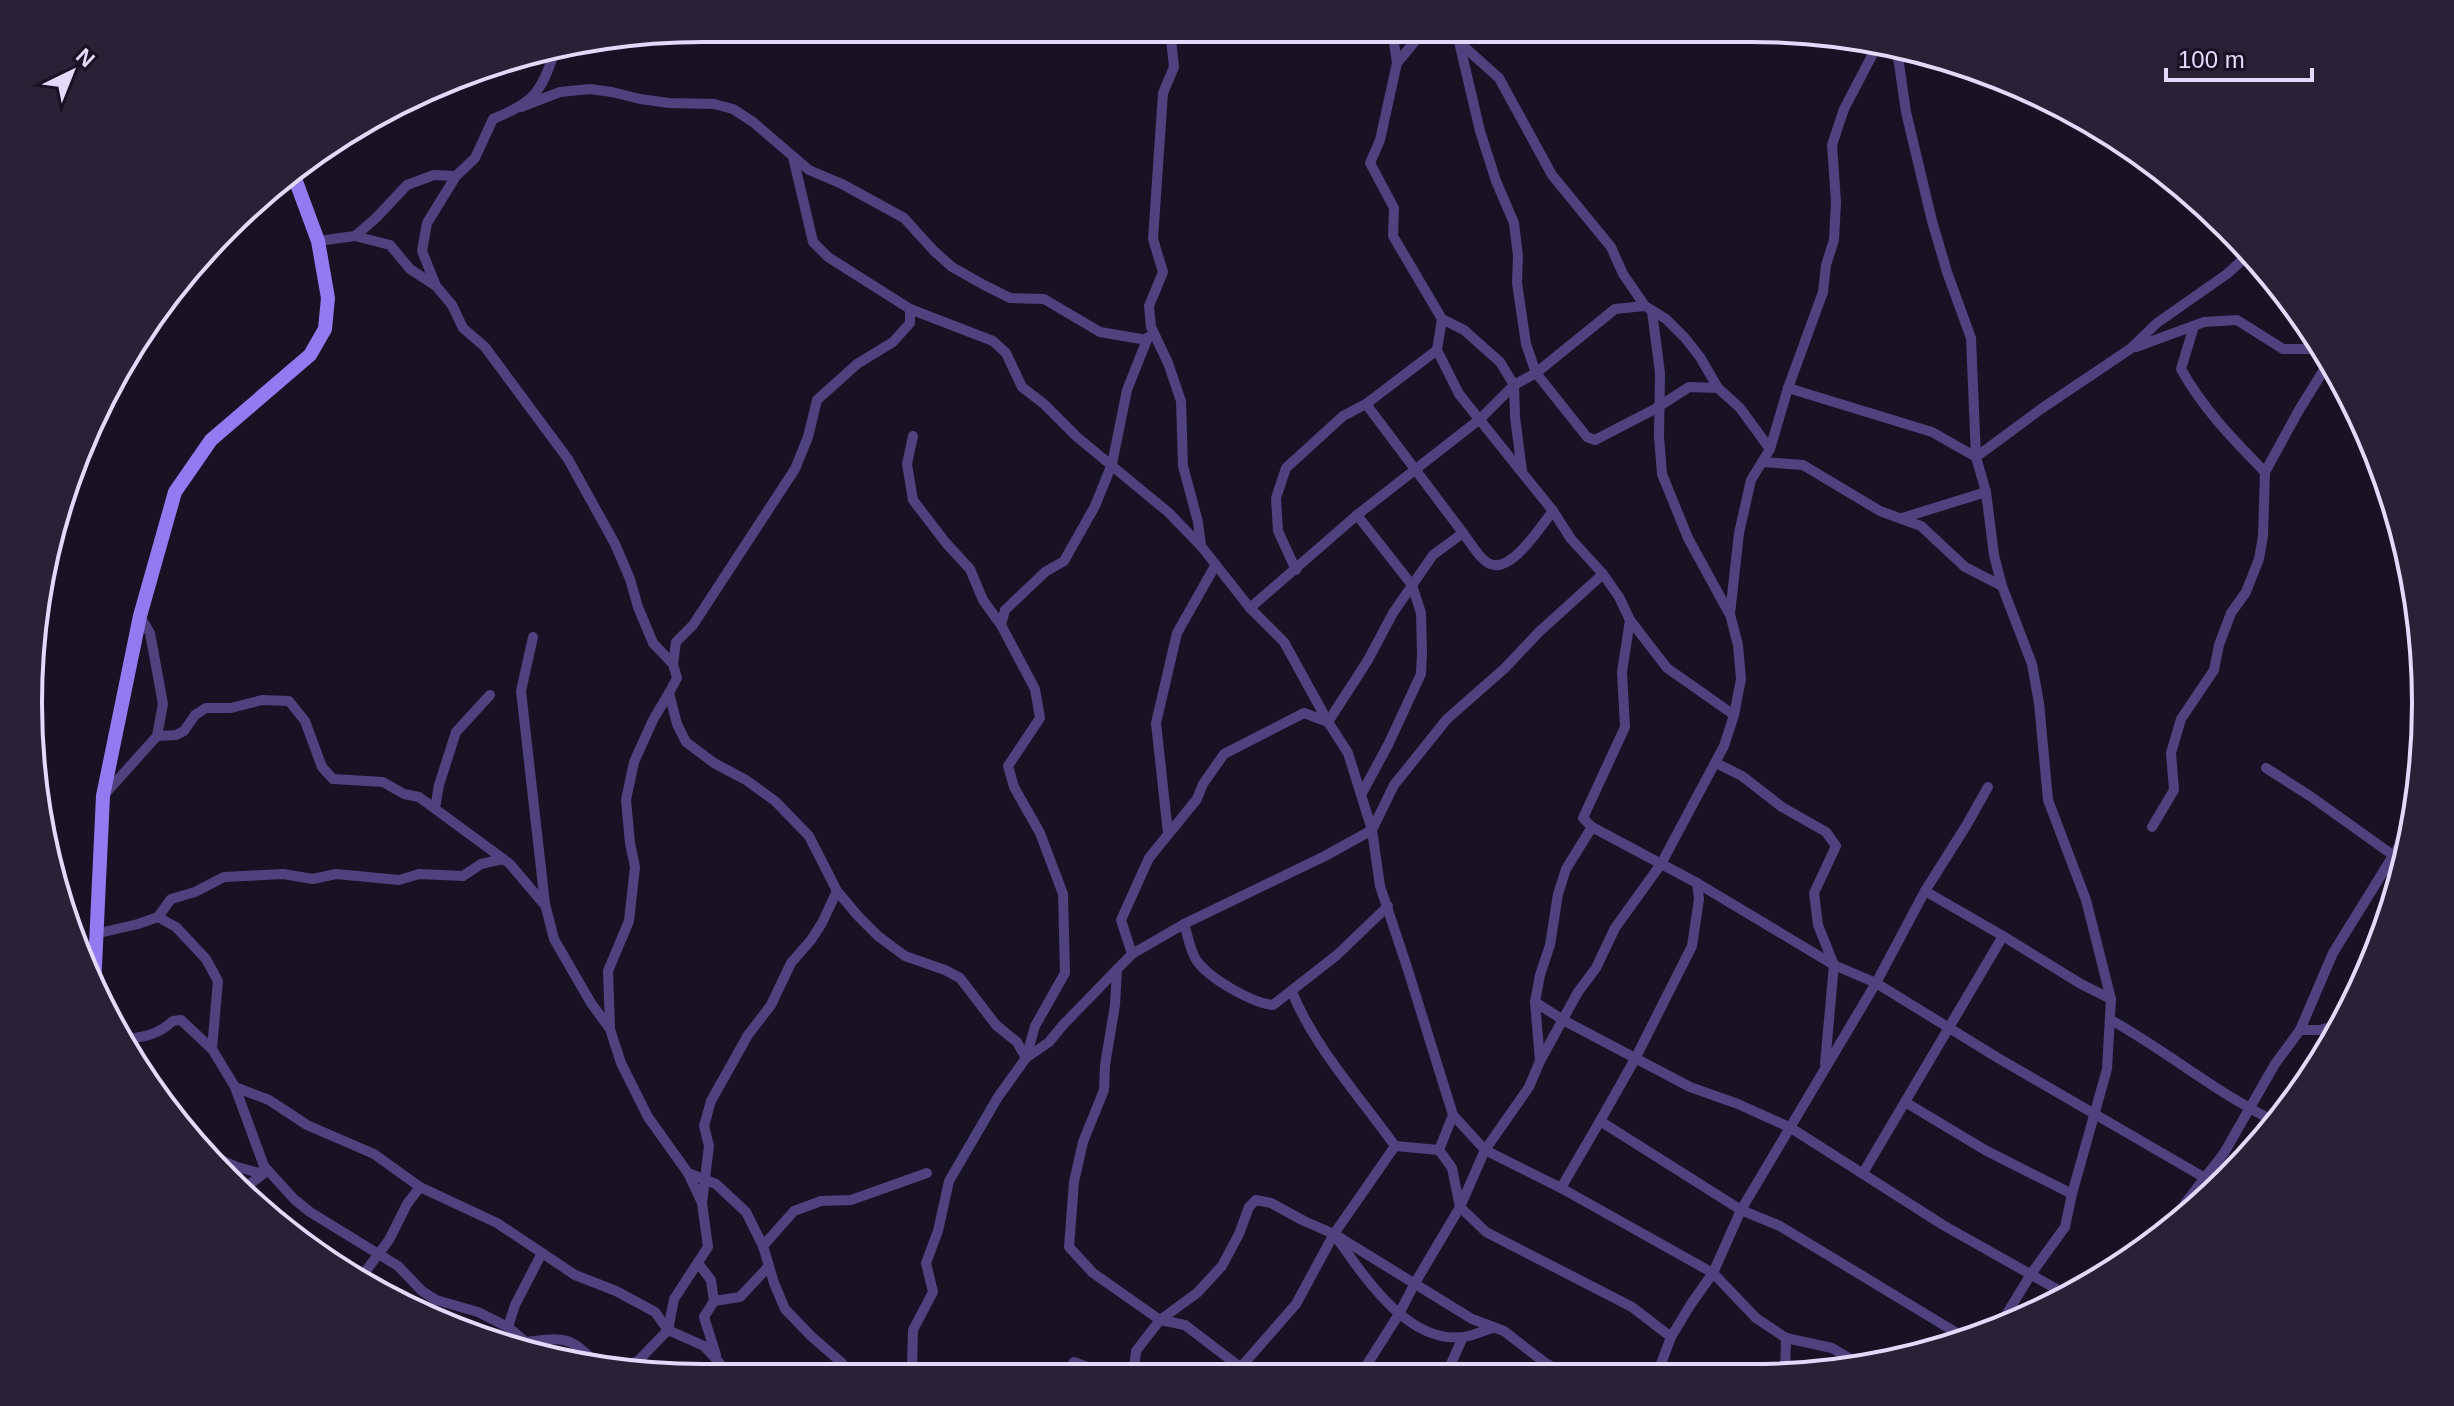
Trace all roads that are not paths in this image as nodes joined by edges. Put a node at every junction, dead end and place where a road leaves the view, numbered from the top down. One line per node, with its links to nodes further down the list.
1 (1171, 42): 21 (street)
2 (1394, 42): 8 (street)
3 (1414, 42): 8 (street)
4 (1460, 43): 17 (street); 27 (street)
5 (1873, 54): 30 (street)
6 (1898, 59): 36 (street)
7 (551, 60): 9 (street)
8 (1397, 63): 19 (street)
9 (521, 107): 10 (street); 11 (street)
10 (793, 157): 18 (street); 22 (street)
11 (456, 176): 13 (street); 16 (street)
12 (296, 183): 14 (main road)
13 (355, 236): 14 (street); 16 (street)
14 (318, 241): 55 (main road)
15 (2242, 261): 23 (street)
16 (436, 286): 59 (street)
17 (1649, 308): 27 (street); 29 (street); 32 (street)
18 (910, 309): 38 (street); 59 (street)
19 (1442, 319): 25 (street); 28 (street)
20 (2194, 326): 23 (street); 24 (street); 40 (street)
21 (1151, 327): 22 (street); 47 (street)
22 (1147, 340): 38 (street)
23 (2130, 349): 36 (street)
24 (2309, 349)
25 (1437, 350): 31 (street); 33 (street)
26 (2322, 372): 40 (street)
27 (1536, 373): 28 (street); 32 (street)
28 (1514, 385): 33 (street); 41 (street)
29 (1718, 388): 32 (street); 35 (street)
30 (1788, 388): 35 (street); 36 (street)
31 (1366, 404): 39 (street); 49 (street)
32 (1659, 407): 54 (street)
33 (1480, 419): 39 (street); 41 (street)
34 (913, 436): 57 (street)
35 (1770, 449): 37 (street)
36 (1976, 457): 42 (street)
37 (1763, 462): 45 (street); 54 (street)
38 (1112, 464): 47 (street); 57 (street)
39 (1414, 469): 44 (street); 46 (street)
40 (2265, 472): 72 (street)
41 (1522, 474): 43 (street)
42 (1986, 492): 45 (street); 52 (street)
43 (1553, 511): 46 (street); 50 (street)
44 (1357, 515): 49 (street); 51 (street)
45 (1902, 518): 52 (street)
46 (1463, 533): 51 (street)
47 (1201, 546): 48 (street)
48 (1215, 566): 53 (street); 74 (street)
49 (1296, 570): 53 (street)
50 (1603, 574): 56 (street); 73 (street)
51 (1412, 585): 63 (street); 68 (street)
52 (2002, 586): 94 (street)
53 (1250, 608): 63 (street)
54 (1730, 614): 62 (street)
55 (140, 616): 64 (street); 69 (main road)
56 (1630, 620): 62 (street); 71 (street)
57 (1001, 625): 104 (street)
58 (533, 637): 82 (street)
59 (673, 664): 60 (street)
60 (669, 693): 80 (street); 99 (street)
61 (490, 695): 70 (street)
62 (1734, 715): 65 (street)
63 (1328, 722): 68 (street); 74 (street)
64 (157, 736): 69 (street); 70 (street)
65 (1716, 763): 77 (street); 90 (street)
66 (2266, 768): 75 (street)
67 (1988, 787): 81 (street)
68 (1362, 793): 73 (street)
69 (103, 796): 86 (main road)
70 (435, 808): 76 (street)
71 (1592, 827): 77 (street); 95 (street)
72 (2152, 827)
73 (1372, 830): 83 (street); 85 (street)
74 (1168, 833): 88 (street)
75 (2393, 855)
76 (503, 859): 82 (street); 84 (street)
77 (1661, 864): 79 (street); 96 (street)
78 (2388, 876): 101 (street)
79 (1697, 883): 90 (street); 105 (street)
80 (837, 891): 104 (street); 125 (street)
81 (1925, 891): 87 (street); 92 (street)
82 (545, 904): 99 (street)
83 (1388, 906): 93 (street); 111 (street)
84 (158, 917): 86 (street); 103 (street)
85 (1184, 924): 88 (street); 93 (street)
86 (95, 934): 89 (main road)
87 (2003, 936): 94 (street); 100 (street)
88 (1132, 954): 91 (street)
89 (94, 961)
90 (1834, 965): 92 (street); 107 (street)
91 (1117, 969): 104 (street); 148 (street)
92 (1876, 983): 100 (street); 107 (street)
93 (1292, 992): 116 (street)
94 (2111, 999): 97 (street)
95 (1535, 1002): 96 (street); 106 (street)
96 (1563, 1020): 105 (street); 106 (street)
97 (2111, 1020): 110 (street); 112 (street)
98 (2326, 1028): 101 (street)
99 (610, 1029): 121 (street)
100 (1949, 1029): 109 (street); 112 (street)
101 (2300, 1030): 110 (street)
102 (134, 1038): 103 (street)
103 (212, 1049): 108 (street)
104 (1026, 1058): 166 (street)
105 (1635, 1059): 114 (street); 115 (street)
106 (1540, 1061): 118 (street)
107 (1825, 1070): 115 (street)
108 (235, 1087): 120 (street); 127 (street)
109 (1905, 1102): 123 (street); 129 (street)
110 (2248, 1108): 113 (street); 124 (street)
111 (1453, 1115): 117 (street); 118 (street)
112 (2096, 1116): 124 (street); 129 (street)
113 (2266, 1117)
114 (1600, 1121): 128 (street); 133 (street)
115 (1791, 1128): 123 (street); 133 (street)
116 (1395, 1146): 117 (street); 134 (street)
117 (1439, 1150): 132 (street)
118 (1485, 1150): 128 (street); 132 (street)
119 (230, 1164): 120 (street)
120 (264, 1170): 126 (street); 136 (street)
121 (688, 1173): 125 (street); 131 (street)
122 (927, 1173): 135 (street)
123 (1863, 1173): 142 (street)
124 (2205, 1178): 130 (street)
125 (704, 1179): 131 (street); 135 (street)
126 (250, 1183)
127 (420, 1187): 136 (street); 137 (street)
128 (1561, 1188): 141 (street)
129 (2072, 1194): 142 (street)
130 (2189, 1198)
131 (702, 1203): 138 (street)
132 (1460, 1207): 143 (street); 154 (street)
133 (1741, 1210): 141 (street); 152 (street)
134 (1334, 1234): 143 (street); 147 (street); 148 (street); 169 (street)
135 (763, 1246): 139 (street)
136 (378, 1253): 140 (street); 149 (street)
137 (542, 1253): 149 (street); 151 (street)
138 (698, 1263): 145 (street); 151 (street)
139 (769, 1266): 145 (street); 165 (street)
140 (365, 1271)
141 (1713, 1273): 154 (street); 156 (street)
142 (2031, 1274): 144 (street); 146 (street)
143 (1415, 1283): 147 (street); 150 (street)
144 (2056, 1289)
145 (714, 1301): 161 (street)
146 (2008, 1312)
147 (1399, 1314): 153 (street); 170 (street)
148 (1160, 1320): 167 (street); 168 (street)
149 (508, 1327): 155 (street)
150 (1492, 1328): 153 (street); 162 (street)
151 (668, 1330): 160 (street); 161 (street)
152 (1954, 1332)
153 (1463, 1337): 171 (street)
154 (1671, 1337): 173 (street)
155 (521, 1338)
156 (1786, 1338): 159 (street); 163 (street)
157 (532, 1341): 158 (street)
158 (587, 1353)
159 (1846, 1356)
160 (638, 1360)
161 (718, 1361): 164 (street)
162 (1544, 1362): 172 (street)
163 (1785, 1363)
164 (720, 1364)
165 (842, 1364)
166 (912, 1364)
167 (1134, 1364)
168 (1237, 1364)
169 (1244, 1364)
170 (1367, 1364)
171 (1451, 1364)
172 (1548, 1364)
173 (1661, 1364)

